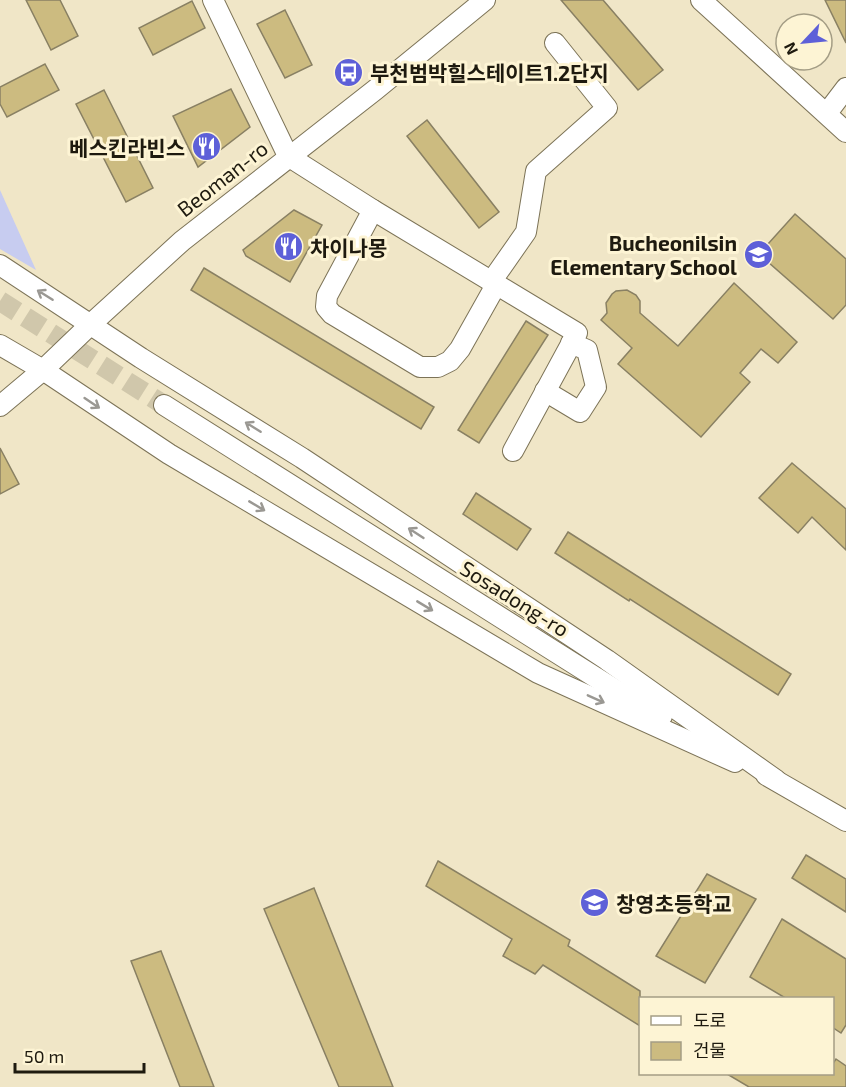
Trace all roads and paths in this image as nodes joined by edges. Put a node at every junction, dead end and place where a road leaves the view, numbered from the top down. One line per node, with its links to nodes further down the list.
1 (213, 0): 8 (street)
2 (485, 0): 8 (street, Beoman-ro)
3 (701, 0): 6 (street)
4 (555, 43): 11 (street)
5 (846, 88): 6 (street)
6 (827, 113): 7 (street)
7 (846, 132)
8 (288, 156): 9 (street); 12 (street, Beoman-ro)
9 (373, 210): 11 (street); 11 (street)
10 (0, 265): 12 (street, one-way to 10)
11 (494, 283): 13 (street)
12 (91, 324): 15 (street, Beoman-ro); 20 (street, one-way to 12)
13 (571, 343): 16 (street); 16 (street)
14 (0, 345): 15 (street)
15 (43, 370): 18 (street, Beoman-ro); 20 (street, one-way to 20)
16 (545, 391): 19 (street)
17 (164, 405): 20 (street, Sosadong-ro)
18 (0, 406)
19 (513, 451)
20 (776, 780): 21 (street, Sosadong-ro)
21 (846, 821)

